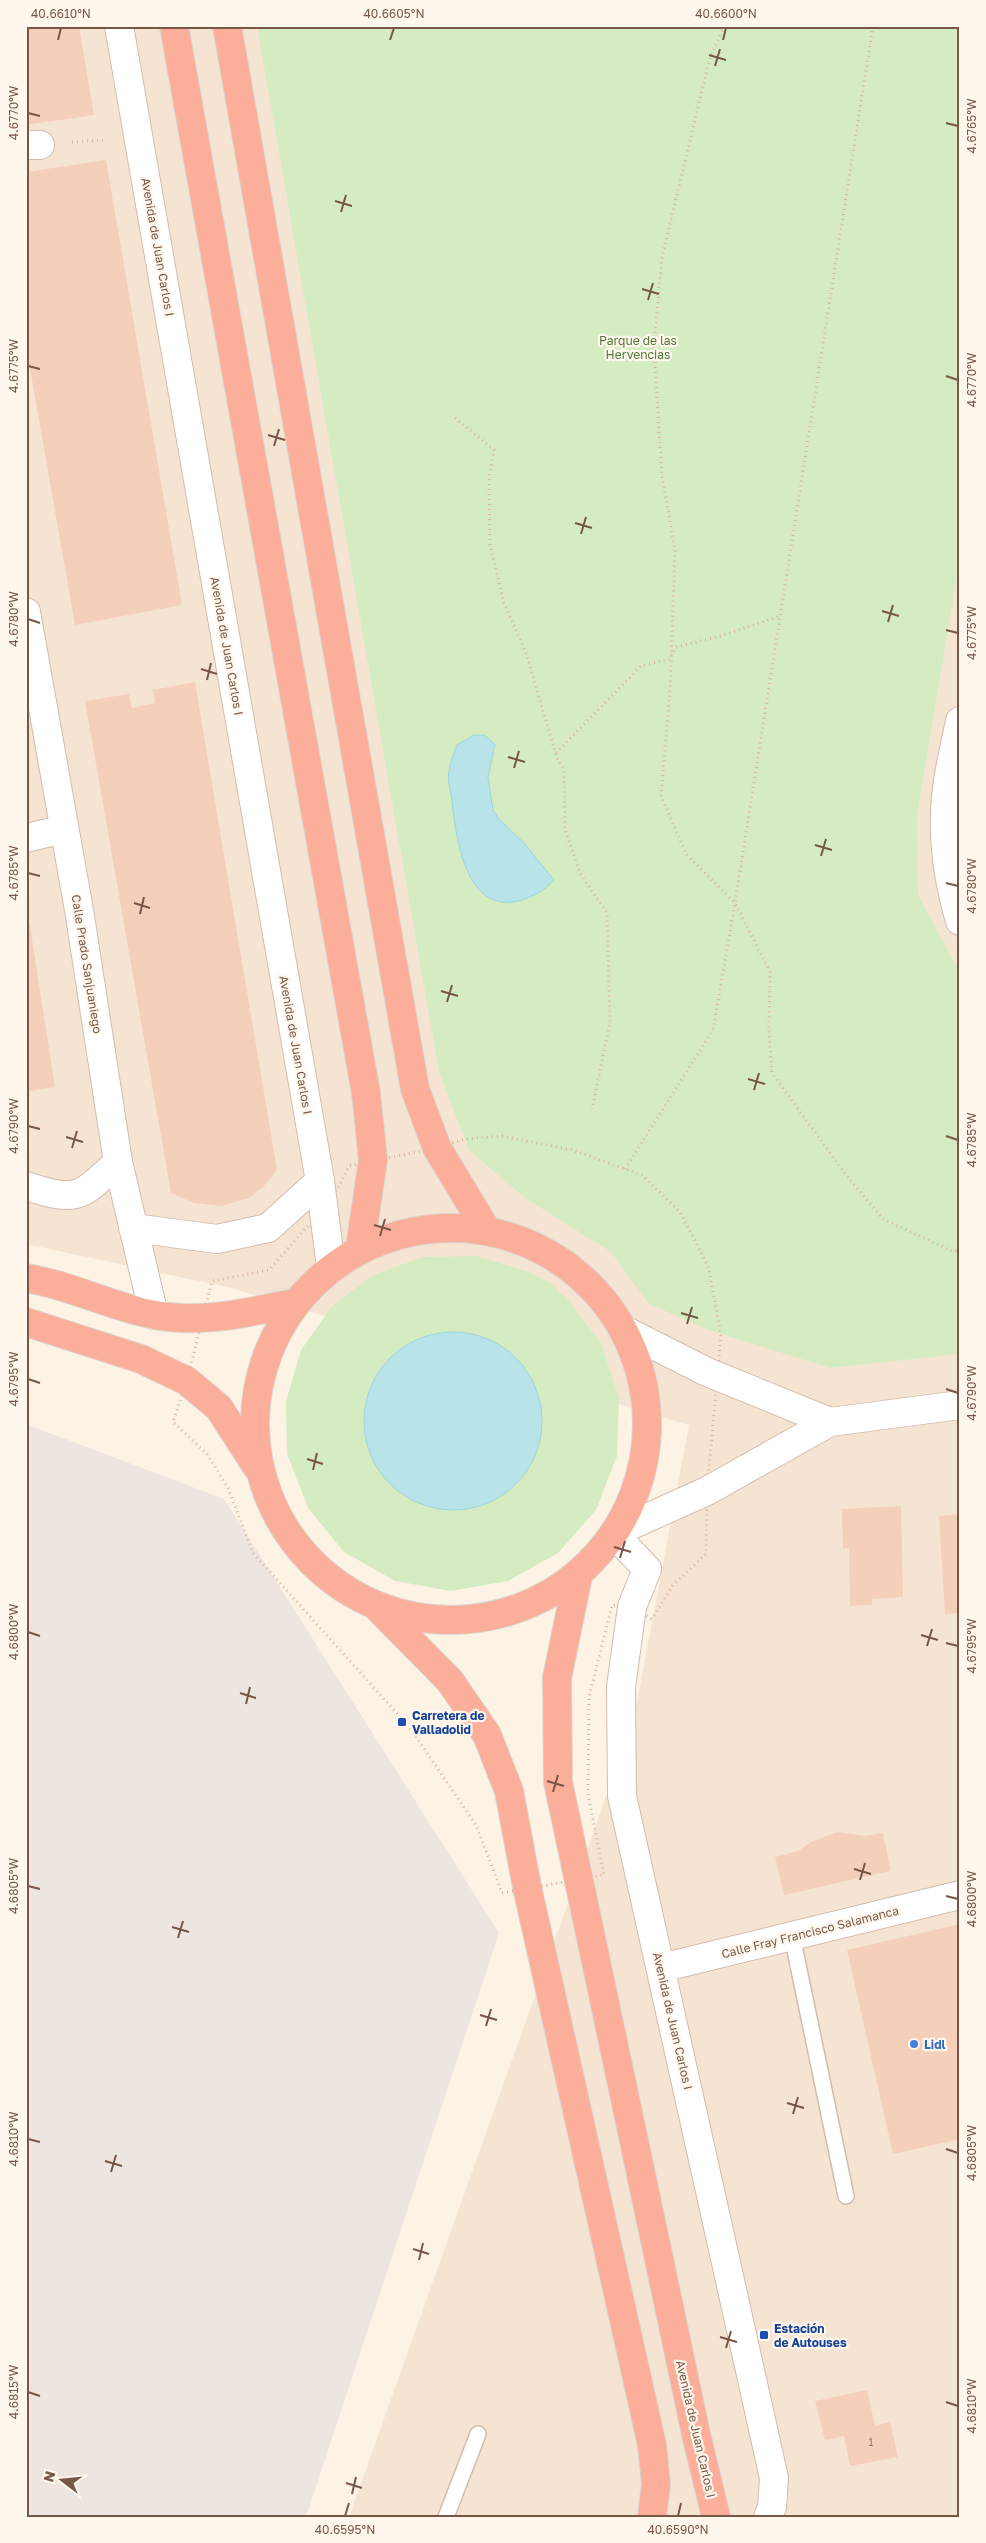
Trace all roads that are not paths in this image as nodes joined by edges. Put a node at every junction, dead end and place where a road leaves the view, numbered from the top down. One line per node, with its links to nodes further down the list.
1 (119, 26): 10 (street, Avenida de Juan Carlos I)
2 (174, 26): 14 (highway)
3 (226, 26): 13 (highway)
4 (26, 612): 6 (street, Calle Prado Sanjuaniego)
5 (960, 721): 8 (street)
6 (64, 829): 7 (street); 9 (street, Calle Prado Sanjuaniego)
7 (26, 838)
8 (960, 921)
9 (118, 1162): 11 (street); 12 (street, Calle Prado Sanjuaniego)
10 (320, 1181): 12 (street); 15 (street, Avenida de Juan Carlos I)
11 (26, 1186)
12 (133, 1228): 18 (street, Calle Prado Sanjuaniego)
13 (486, 1229): 14 (highway); 20 (highway)
14 (360, 1248): 15 (highway)
15 (331, 1267): 17 (highway)
16 (26, 1278): 18 (highway)
17 (295, 1303): 18 (highway); 23 (highway)
18 (154, 1315)
19 (26, 1322): 23 (highway)
20 (626, 1332): 22 (street); 24 (highway)
21 (960, 1405): 22 (street)
22 (830, 1422): 24 (street)
23 (259, 1470): 26 (highway)
24 (616, 1533): 25 (highway); 29 (street, Avenida de Juan Carlos I)
25 (578, 1576): 26 (highway); 34 (highway, Avenida de Juan Carlos I)
26 (378, 1608): 33 (highway)
27 (960, 1895): 28 (street, Calle Fray Francisco Salamanca)
28 (792, 1936): 29 (street, Calle Fray Francisco Salamanca); 30 (lane)
29 (661, 1968): 35 (street, Avenida de Juan Carlos I)
30 (846, 2196)
31 (478, 2434): 32 (lane)
32 (446, 2517)
33 (652, 2517)
34 (716, 2517)
35 (768, 2517)

